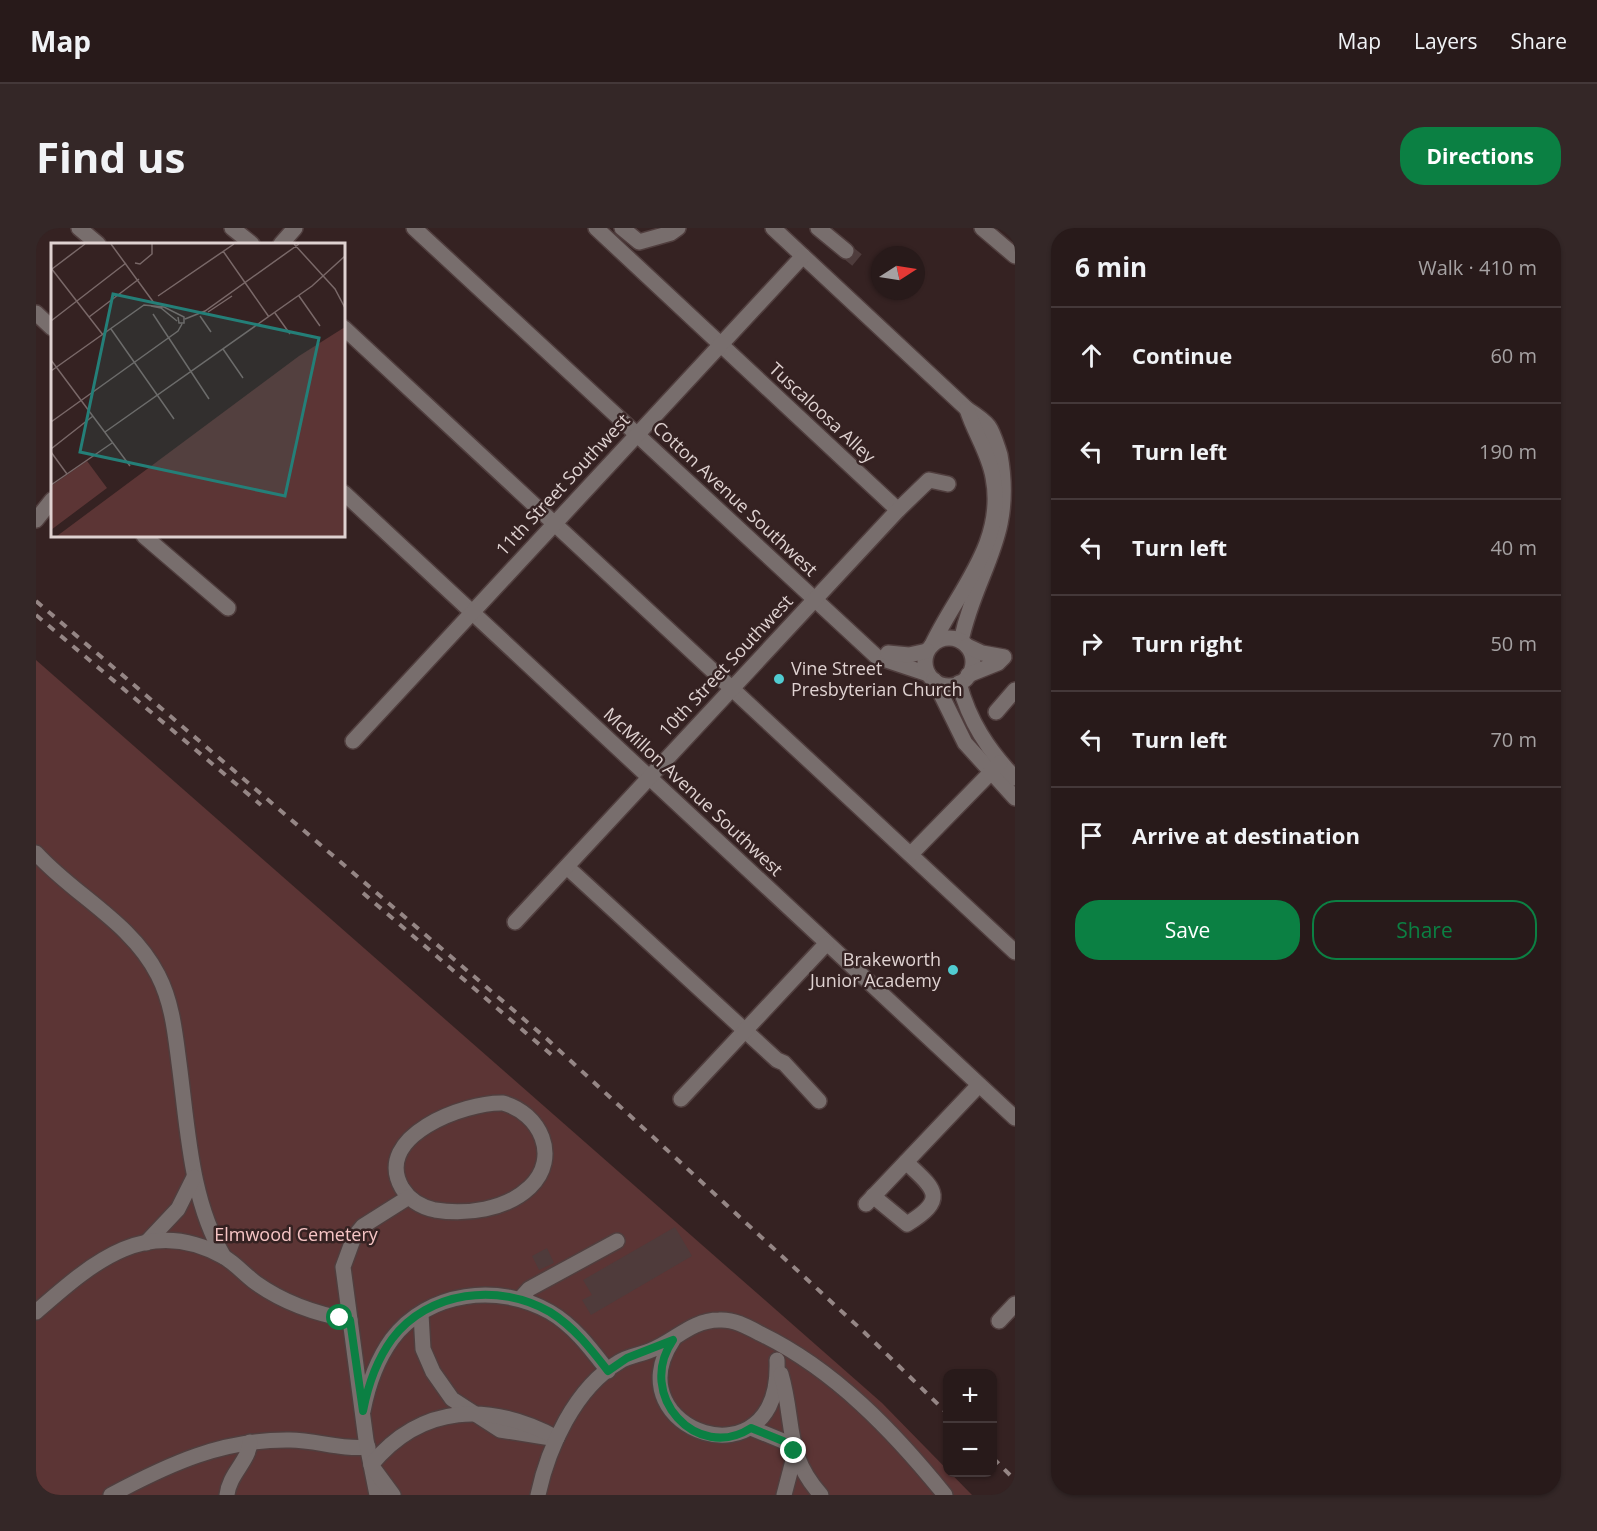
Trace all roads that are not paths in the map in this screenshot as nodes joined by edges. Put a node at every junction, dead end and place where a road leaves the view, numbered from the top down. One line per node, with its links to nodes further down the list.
1 (80, 228): 11 (street)
2 (231, 228): 12 (street)
3 (296, 228): 13 (street)
4 (414, 228): 22 (street, Cotton Avenue Southwest)
5 (596, 228): 20 (street, Tuscaloosa Alley)
6 (622, 228): 7 (street)
7 (678, 228)
8 (773, 228): 15 (street)
9 (818, 228): 14 (street)
10 (982, 228): 16 (street)
11 (97, 243)
12 (251, 243)
13 (282, 243)
14 (846, 250)
15 (803, 256): 20 (street, 11th Street Southwest); 21 (street)
16 (1015, 256)
17 (36, 312): 18 (street)
18 (51, 327)
19 (345, 329): 30 (street)
20 (720, 344): 22 (street, 11th Street Southwest); 28 (street, Tuscaloosa Alley)
21 (967, 409): 23 (street); 24 (street)
22 (636, 435): 30 (street, 11th Street Southwest); 32 (street, Cotton Avenue Southwest)
23 (1012, 481): 24 (street); 35 (street)
24 (993, 482): 36 (street)
25 (948, 484): 28 (street, 10th Street Southwest)
26 (345, 494): 34 (street, McMillon Avenue Southwest)
27 (51, 501): 29 (street)
28 (898, 510): 32 (street, 10th Street Southwest)
29 (36, 520)
30 (554, 522): 34 (street, 11th Street Southwest); 41 (street)
31 (145, 537): 33 (street)
32 (814, 599): 37 (street, Cotton Avenue Southwest); 41 (street, 10th Street Southwest)
33 (228, 608)
34 (473, 612): 44 (street, 11th Street Southwest); 46 (street, McMillon Avenue Southwest)
35 (964, 644): 36 (street); 38 (street); 40 (street)
36 (930, 648): 37 (street); 39 (street)
37 (873, 651): 39 (street, Cotton Avenue Southwest)
38 (1009, 653): 40 (street)
39 (931, 677): 40 (street); 45 (street)
40 (964, 679): 45 (street)
41 (732, 688): 46 (street, 10th Street Southwest); 50 (street)
42 (1015, 690): 43 (street)
43 (996, 712)
44 (353, 741)
45 (995, 768): 47 (street); 48 (street); 50 (street)
46 (649, 777): 51 (street, 10th Street Southwest); 53 (street, McMillon Avenue Southwest)
47 (1015, 778)
48 (1015, 798)
49 (36, 853): 61 (street)
50 (911, 855): 54 (street)
51 (567, 867): 52 (street, 10th Street Southwest); 55 (street)
52 (516, 922)
53 (826, 944): 55 (street); 56 (street, McMillon Avenue Southwest)
54 (1015, 951)
55 (746, 1030): 57 (street); 58 (street)
56 (979, 1085): 59 (street, McMillon Avenue Southwest); 60 (street)
57 (681, 1099)
58 (819, 1101)
59 (1015, 1118)
60 (906, 1162): 60 (street)
61 (195, 1174): 64 (street); 65 (street)
62 (409, 1197): 62 (street); 70 (street)
63 (617, 1241): 66 (street)
64 (146, 1243): 65 (street); 68 (street)
65 (224, 1257): 70 (street)
66 (520, 1299): 69 (street); 75 (street)
67 (1015, 1304): 71 (street)
68 (36, 1312)
69 (421, 1314): 76 (street); 77 (street)
70 (350, 1320): 77 (street)
71 (999, 1321)
72 (673, 1340): 73 (street); 75 (street); 80 (street)
73 (777, 1342): 74 (street); 93 (street)
74 (777, 1360): 80 (street); 84 (street)
75 (608, 1371): 81 (street)
76 (450, 1397): 78 (street); 79 (street)
77 (363, 1411): 83 (street)
78 (475, 1414): 79 (street); 81 (street)
79 (445, 1416): 85 (street)
80 (751, 1428): 84 (street)
81 (557, 1438): 90 (street)
82 (250, 1442): 83 (street); 86 (street); 87 (street)
83 (368, 1447): 85 (street)
84 (795, 1453): 91 (street); 92 (street)
85 (371, 1465): 88 (street); 89 (street)
86 (111, 1495)
87 (227, 1495)
88 (377, 1495)
89 (393, 1495)
90 (538, 1495)
91 (784, 1495)
92 (821, 1495)
93 (945, 1495)

